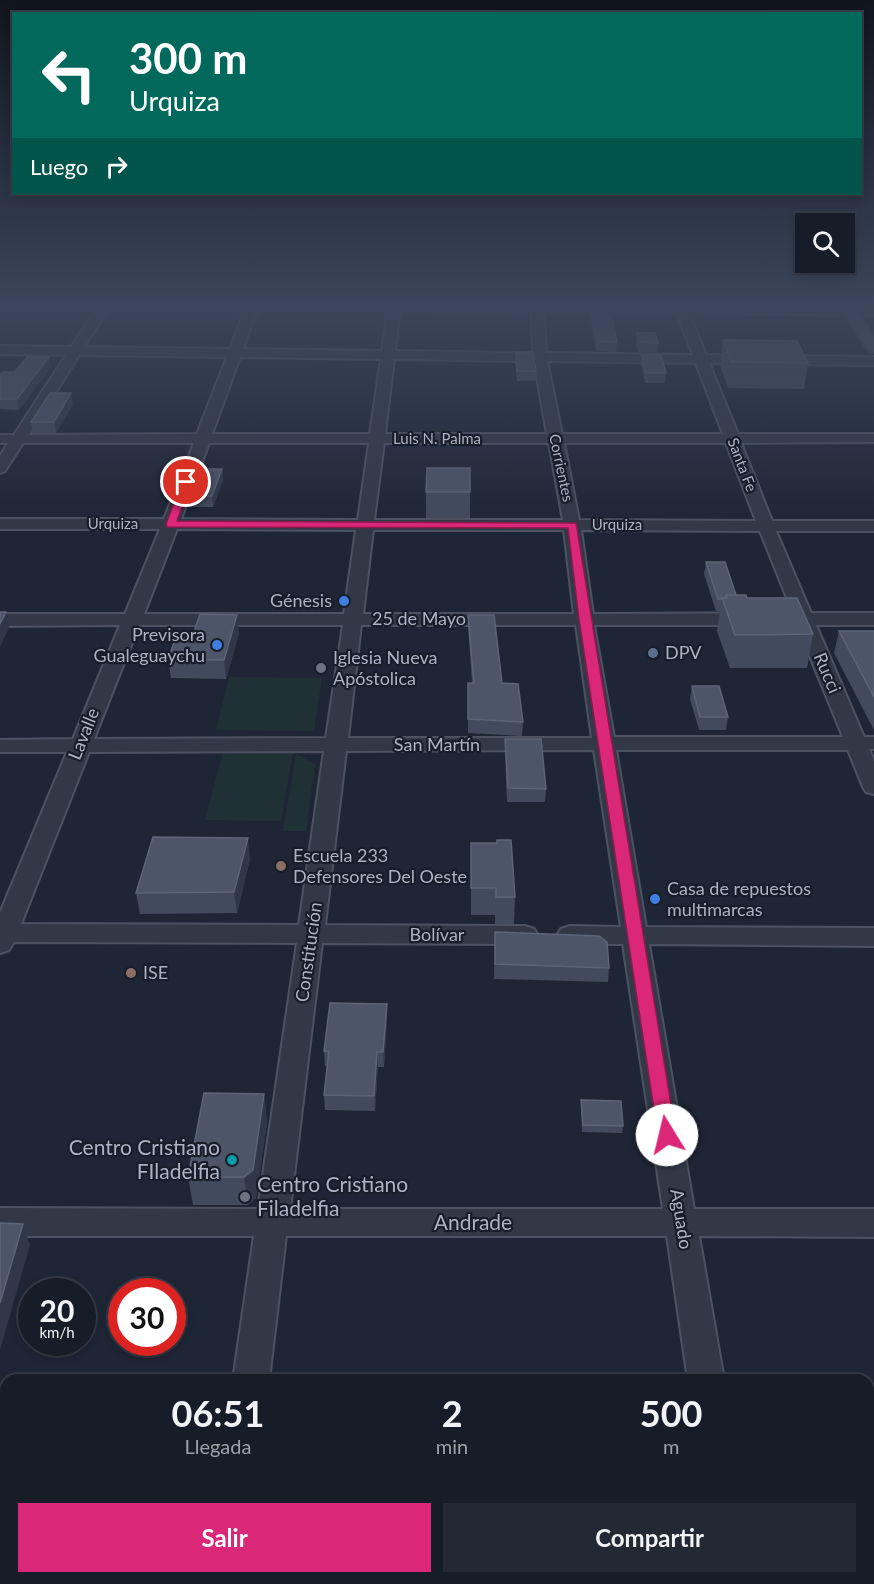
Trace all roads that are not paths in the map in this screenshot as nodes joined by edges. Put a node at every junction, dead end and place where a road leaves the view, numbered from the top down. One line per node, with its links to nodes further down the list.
1 (58, 378): 8 (street)
2 (224, 378): 9 (street, Lavalle)
3 (386, 378): 10 (street, Constitución)
4 (544, 378): 11 (street, Corrientes)
5 (709, 378): 12 (street, Santa Fe)
6 (874, 438): 12 (street, Luis N. Palma)
7 (0, 439): 8 (street, Luis N. Palma)
8 (20, 439): 9 (street, Luis N. Palma); 13 (street)
9 (201, 439): 10 (street, Luis N. Palma); 15 (street, Lavalle)
10 (378, 439): 11 (street, Luis N. Palma); 16 (street, Constitución)
11 (554, 439): 12 (street, Luis N. Palma); 17 (street, Corrientes)
12 (732, 439): 18 (street, Santa Fe)
13 (0, 468)
14 (0, 524): 15 (street, Urquiza)
15 (171, 524): 16 (street, Urquiza); 20 (street, Lavalle)
16 (366, 525): 17 (street, Urquiza); 21 (street, Constitución)
17 (572, 525): 18 (street, Urquiza); 22 (street, Aguado)
18 (766, 526): 19 (street, Urquiza); 23 (street, Rucci)
19 (874, 526)
20 (130, 619): 21 (street, 25 de Mayo); 25 (street, 25 de Mayo); 30 (street, Lavalle)
21 (354, 619): 22 (street, 25 de Mayo); 28 (street, Constitución)
22 (584, 619): 23 (street, 25 de Mayo); 27 (street, Aguado)
23 (804, 619): 24 (street, 25 de Mayo); 26 (street, Rucci)
24 (874, 619)
25 (0, 620)
26 (865, 743): 27 (street, San Martín); 31 (street, Rucci)
27 (605, 744): 28 (street, San Martín); 34 (street, Aguado)
28 (337, 745): 30 (street, San Martín); 32 (street, Constitución)
29 (0, 746): 30 (street, San Martín)
30 (80, 746): 33 (street, Lavalle)
31 (874, 787)
32 (311, 934): 33 (street, Bolívar); 34 (street, Bolívar); 37 (street, Constitución)
33 (1, 936)
34 (635, 936): 35 (street, Bolívar); 38 (street, Aguado)
35 (874, 937)
36 (0, 1222): 37 (street, Andrade)
37 (273, 1222): 38 (street, Andrade); 40 (street, Constitución)
38 (681, 1223): 39 (street, Andrade); 41 (street, Aguado)
39 (874, 1223)
40 (252, 1374)
41 (705, 1374)

